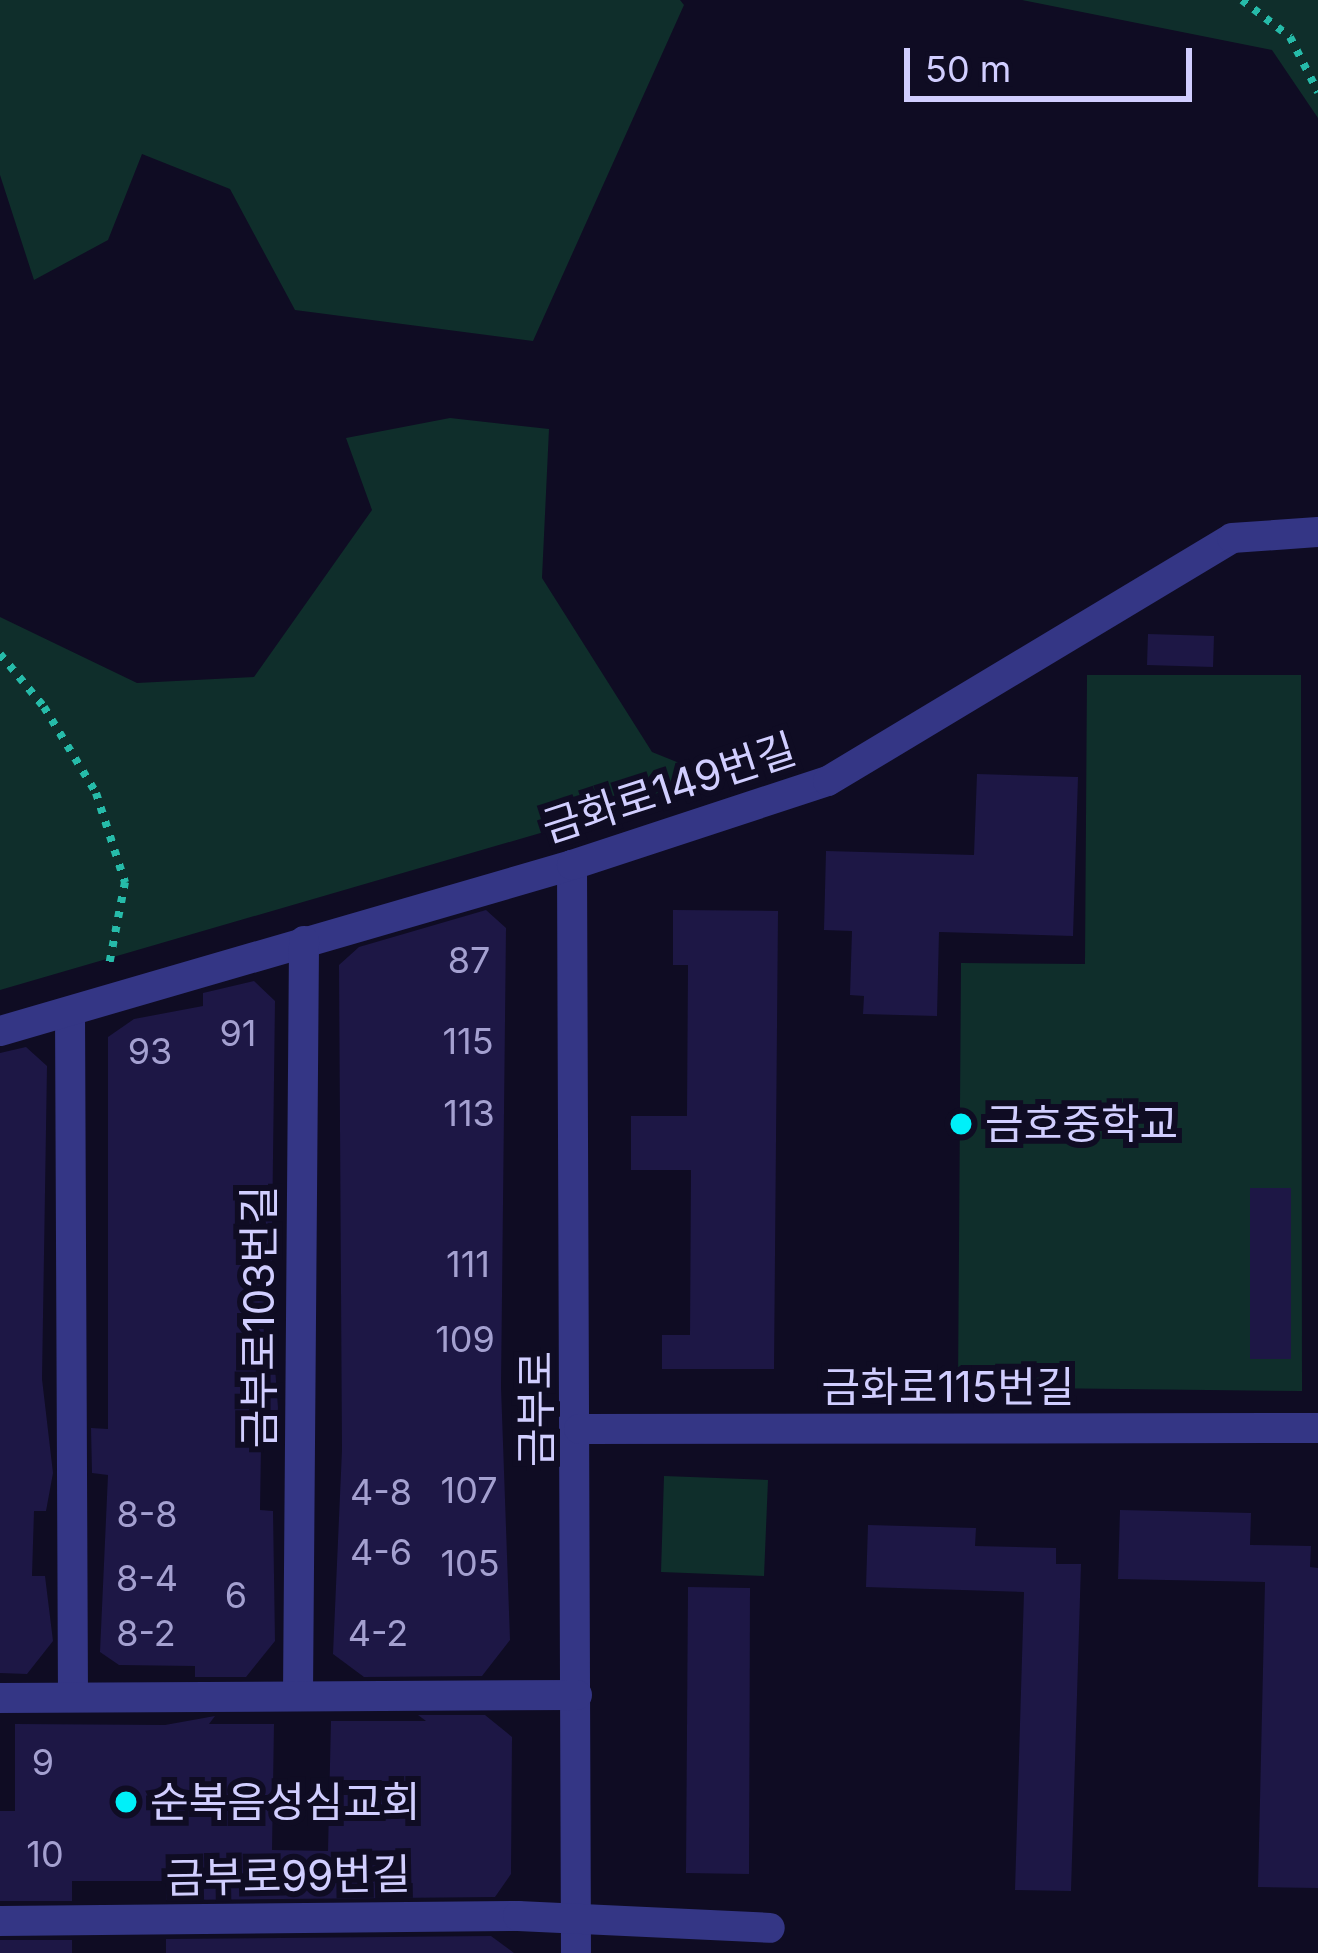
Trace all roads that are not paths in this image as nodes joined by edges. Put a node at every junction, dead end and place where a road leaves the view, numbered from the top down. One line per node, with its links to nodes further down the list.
1 (1318, 532): 2 (street, 금화로149번길)
2 (572, 865): 3 (street, 금화로149번길); 7 (street, 금부로)
3 (304, 941): 4 (street, 금화로149번길); 8 (street, 금부로103번길)
4 (70, 1012): 5 (street, 금화로149번길); 10 (street)
5 (0, 1031)
6 (1318, 1427): 7 (street, 금화로115번길)
7 (579, 1430): 9 (street, 금부로)
8 (298, 1693): 9 (street); 10 (street)
9 (578, 1695): 12 (street, 금부로)
10 (73, 1696): 11 (street)
11 (0, 1698)
12 (576, 1920): 13 (street, 금부로99번길); 14 (street, 금부로99번길); 15 (street, 금부로)
13 (0, 1921)
14 (770, 1928)
15 (576, 1953)

